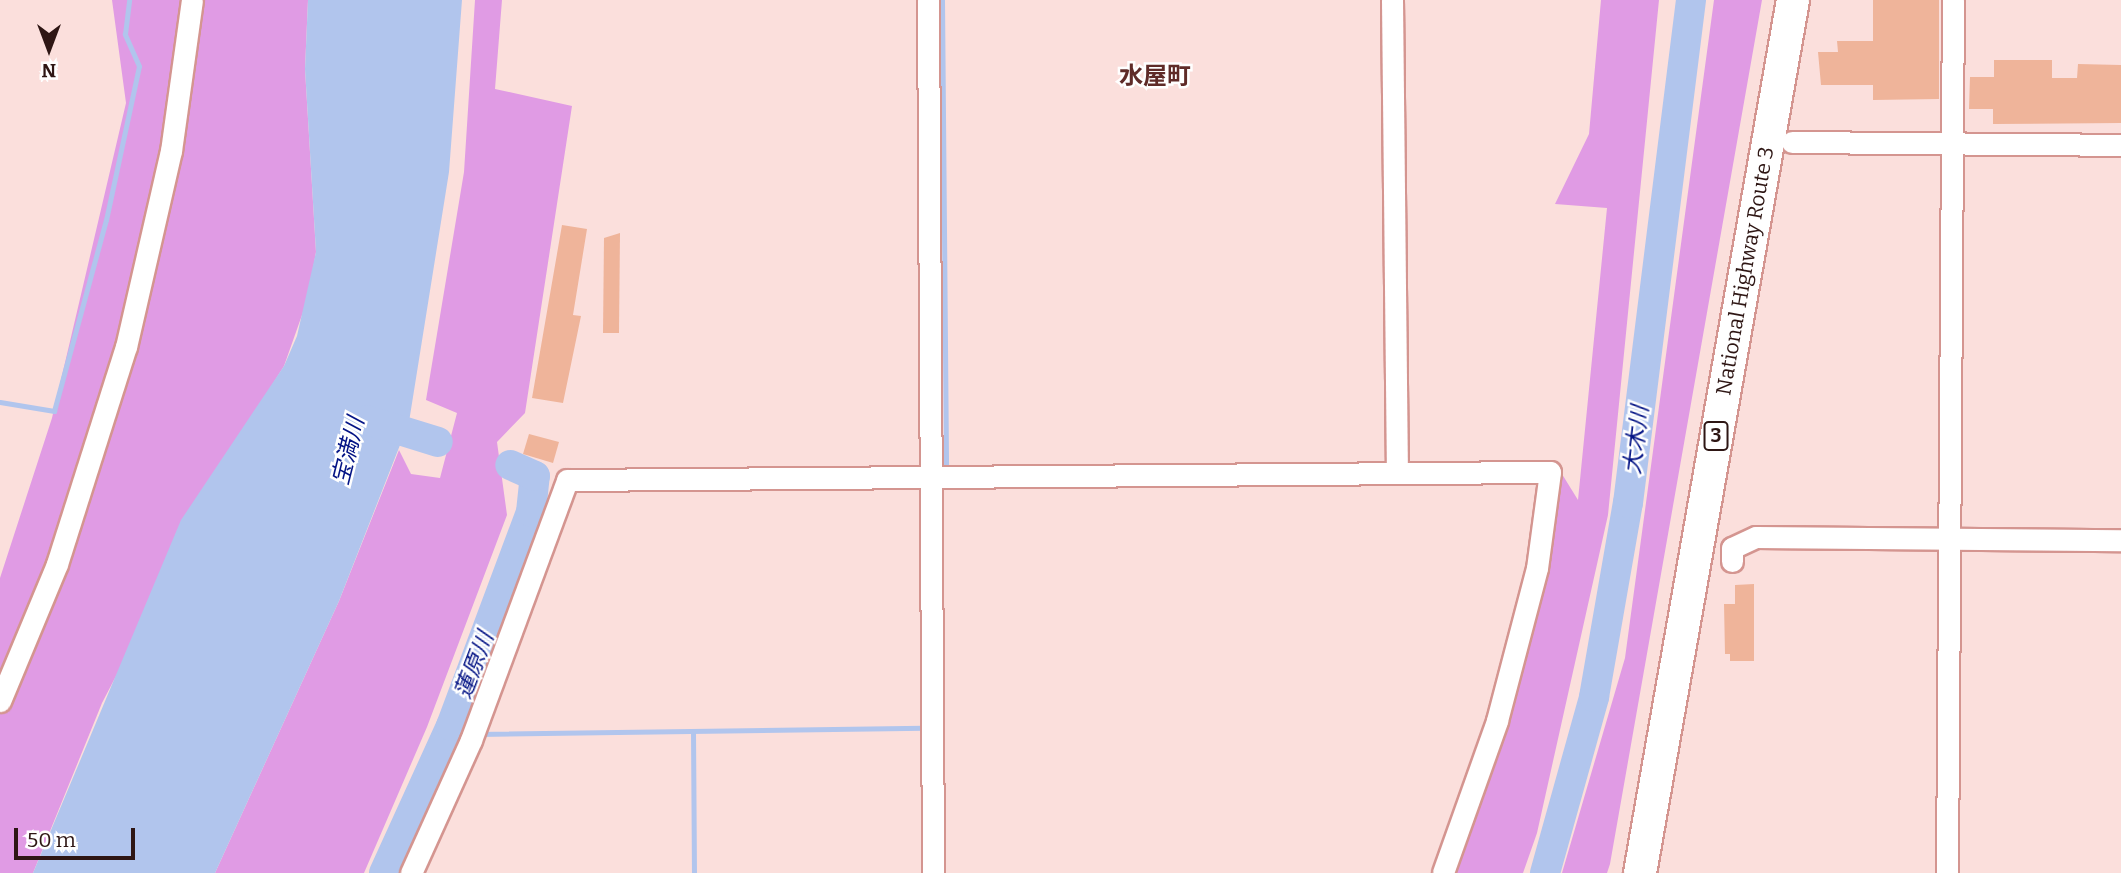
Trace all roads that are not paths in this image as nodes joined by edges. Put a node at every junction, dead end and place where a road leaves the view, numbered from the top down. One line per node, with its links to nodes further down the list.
1 (192, 0): 14 (street)
2 (928, 0): 10 (street)
3 (1392, 0): 9 (street)
4 (1793, 0): 18 (highway, National Highway Route 3 / 3)
5 (1954, 0): 7 (street)
6 (1792, 142): 7 (street)
7 (1952, 144): 8 (street); 11 (street)
8 (2121, 145)
9 (1397, 472): 10 (street); 17 (street)
10 (931, 478): 15 (street); 16 (street)
11 (1949, 540): 12 (street); 13 (street); 19 (street)
12 (2121, 540)
13 (1732, 561)
14 (0, 701)
15 (411, 873)
16 (933, 873)
17 (1443, 873)
18 (1640, 873)
19 (1947, 873)

